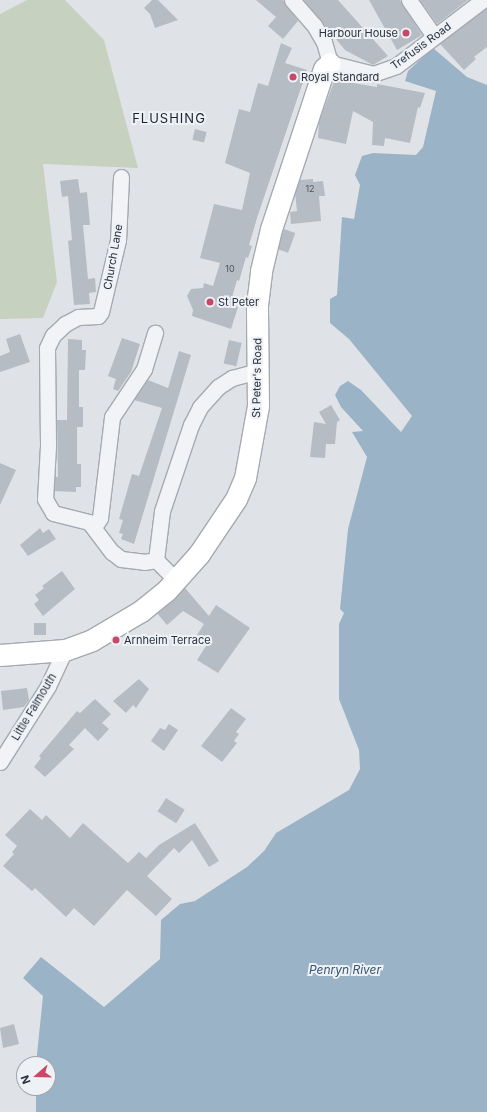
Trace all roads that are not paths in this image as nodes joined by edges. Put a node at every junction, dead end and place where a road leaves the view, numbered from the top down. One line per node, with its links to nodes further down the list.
1 (292, 0): 5 (street)
2 (410, 0): 4 (street)
3 (483, 0): 4 (street, Trefusis Road)
4 (434, 36): 5 (street, Trefusis Road)
5 (330, 63): 8 (street, St Peter's Road)
6 (121, 177): 9 (street, Church Lane)
7 (155, 333): 9 (street)
8 (258, 371): 10 (street); 11 (street, St Peter's Road)
9 (94, 527): 10 (street)
10 (156, 560): 11 (street)
11 (176, 580): 12 (street, St Peter's Road)
12 (64, 650): 13 (street, St Peter's Road); 14 (street, Little Falmouth)
13 (0, 655)
14 (0, 762)

